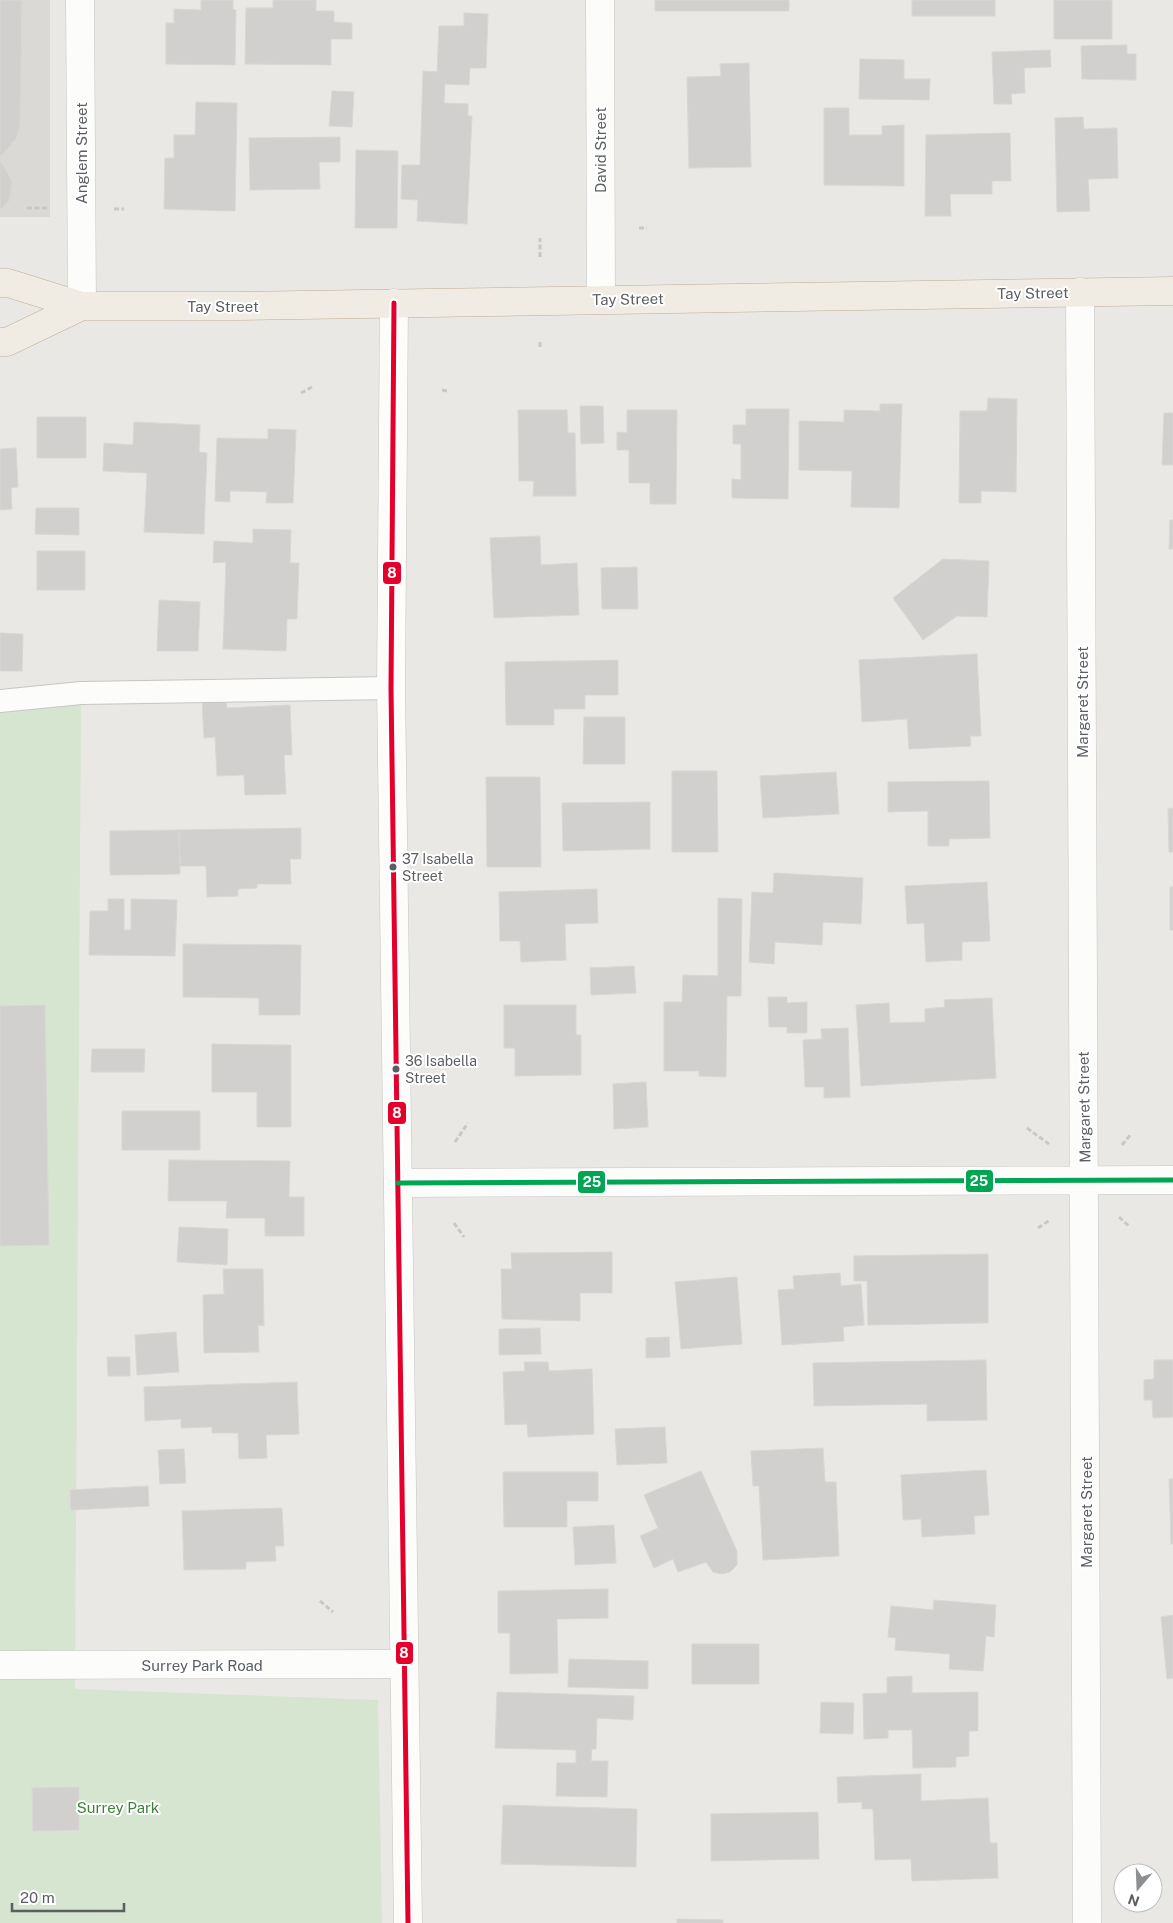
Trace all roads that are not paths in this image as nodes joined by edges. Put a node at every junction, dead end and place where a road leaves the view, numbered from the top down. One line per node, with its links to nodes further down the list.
1 (80, 0): 8 (street, Anglem Street)
2 (600, 0): 6 (street, David Street)
3 (0, 283): 8 (highway, Tay Street)
4 (1173, 291): 5 (highway, Tay Street)
5 (1080, 292): 6 (highway, Tay Street); 12 (street, Margaret Street)
6 (601, 300): 7 (highway, Tay Street)
7 (394, 303): 8 (highway, Tay Street); 10 (street)
8 (82, 306): 9 (highway, Tay Street)
9 (0, 342)
10 (391, 688): 11 (lane); 14 (street)
11 (0, 701)
12 (1085, 1180): 13 (street); 14 (street); 18 (street, Margaret Street)
13 (1173, 1180)
14 (398, 1183): 15 (street)
15 (404, 1664): 16 (street, Surrey Park Road); 17 (street)
16 (0, 1665)
17 (408, 1923)
18 (1087, 1923)

